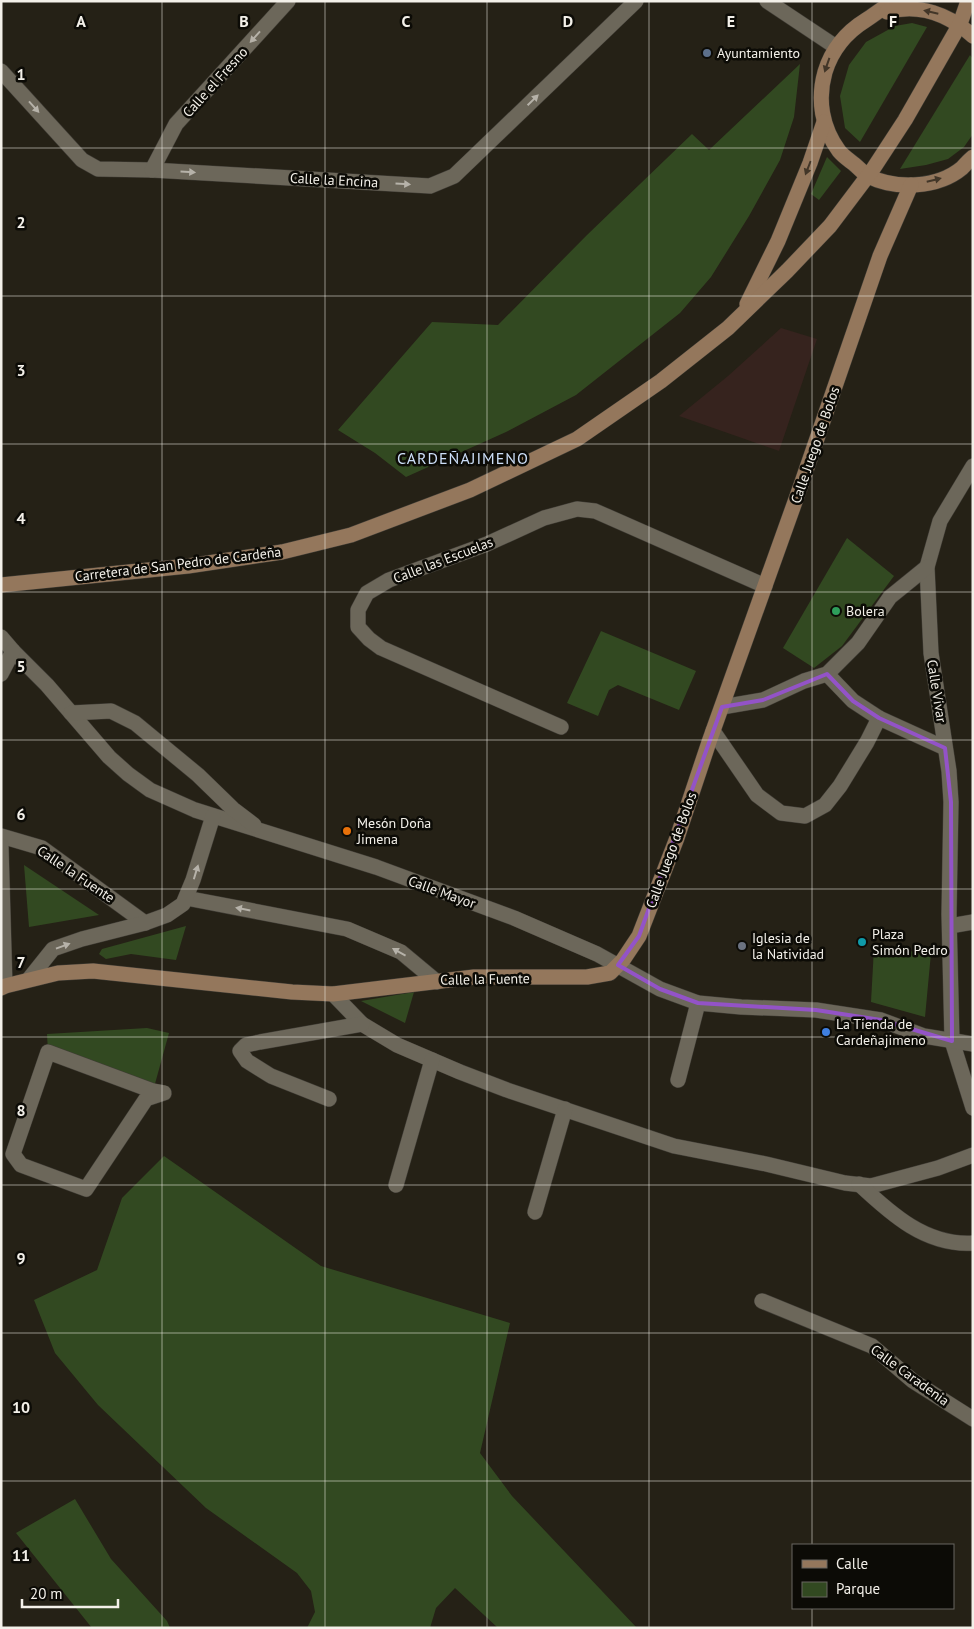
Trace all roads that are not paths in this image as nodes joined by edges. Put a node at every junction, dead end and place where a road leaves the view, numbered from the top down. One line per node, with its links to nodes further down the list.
1 (288, 1): 13 (street, Calle el Fresno, one-way to 13)
2 (636, 1): 13 (street, Calle la Encina, one-way to 2)
3 (767, 1): 9 (street)
4 (898, 1): 6 (street)
5 (968, 1): 7 (street, Carretera de San Pedro de Cardeña)
6 (877, 8): 7 (street, one-way to 6); 9 (street)
7 (960, 24): 8 (street); 14 (street, Carretera de San Pedro de Cardeña)
8 (973, 36)
9 (836, 47): 11 (street, one-way to 11)
10 (1, 71): 13 (street, Calle la Encina, one-way to 13)
11 (824, 122): 14 (street); 16 (street, one-way to 16)
12 (973, 157): 15 (street, one-way to 12)
13 (152, 170)
14 (868, 175): 15 (street); 16 (street, Carretera de San Pedro de Cardeña)
15 (911, 186): 20 (street, Calle Juego de Bolos)
16 (742, 314): 19 (street, Carretera de San Pedro de Cardeña)
17 (973, 466): 18 (street, Calle Vivar)
18 (927, 567): 24 (street); 30 (street, Calle Vivar)
19 (1, 585)
20 (765, 586): 25 (street, Calle Juego de Bolos); 28 (street, Calle las Escuelas)
21 (1, 637): 22 (street, Calle Mayor)
22 (13, 651): 23 (street); 26 (street, Calle Mayor)
23 (1, 674)
24 (827, 674): 25 (street); 27 (street)
25 (722, 707): 29 (street, Calle Juego de Bolos)
26 (71, 713): 31 (street, Calle Mayor); 32 (street, Calle Mayor)
27 (879, 718): 29 (street); 30 (street)
28 (561, 727)
29 (713, 731): 40 (street, Calle Juego de Bolos)
30 (945, 748): 38 (street, Calle Vivar)
31 (213, 816): 32 (street, Calle Mayor); 35 (street, one-way to 31)
32 (261, 831): 40 (street, Calle Mayor)
33 (1, 836): 37 (street, Calle la Fuente)
34 (1, 846): 39 (street)
35 (186, 898): 37 (street); 42 (street, Calle la Fuente, one-way to 35)
36 (973, 922): 38 (street)
37 (145, 923): 41 (street, one-way to 37)
38 (950, 926): 47 (street, Calle Vivar)
39 (3, 959): 43 (street)
40 (618, 965): 42 (street, Calle la Fuente); 45 (street)
41 (29, 979): 43 (street); 44 (street)
42 (437, 982): 44 (street)
43 (3, 987)
44 (333, 994): 46 (street)
45 (698, 1004): 47 (street); 51 (street)
46 (362, 1024): 50 (street); 53 (street)
47 (952, 1041): 48 (street); 52 (street)
48 (973, 1044)
49 (48, 1052): 49 (street)
50 (432, 1060): 55 (street); 58 (street)
51 (678, 1080)
52 (968, 1082): 54 (street)
53 (329, 1099)
54 (973, 1108)
55 (565, 1109): 57 (street); 59 (street)
56 (973, 1155): 57 (street)
57 (859, 1184): 60 (street)
58 (396, 1185)
59 (534, 1212)
60 (973, 1243)
61 (762, 1301): 62 (street, Calle Caradenia)
62 (973, 1419)

